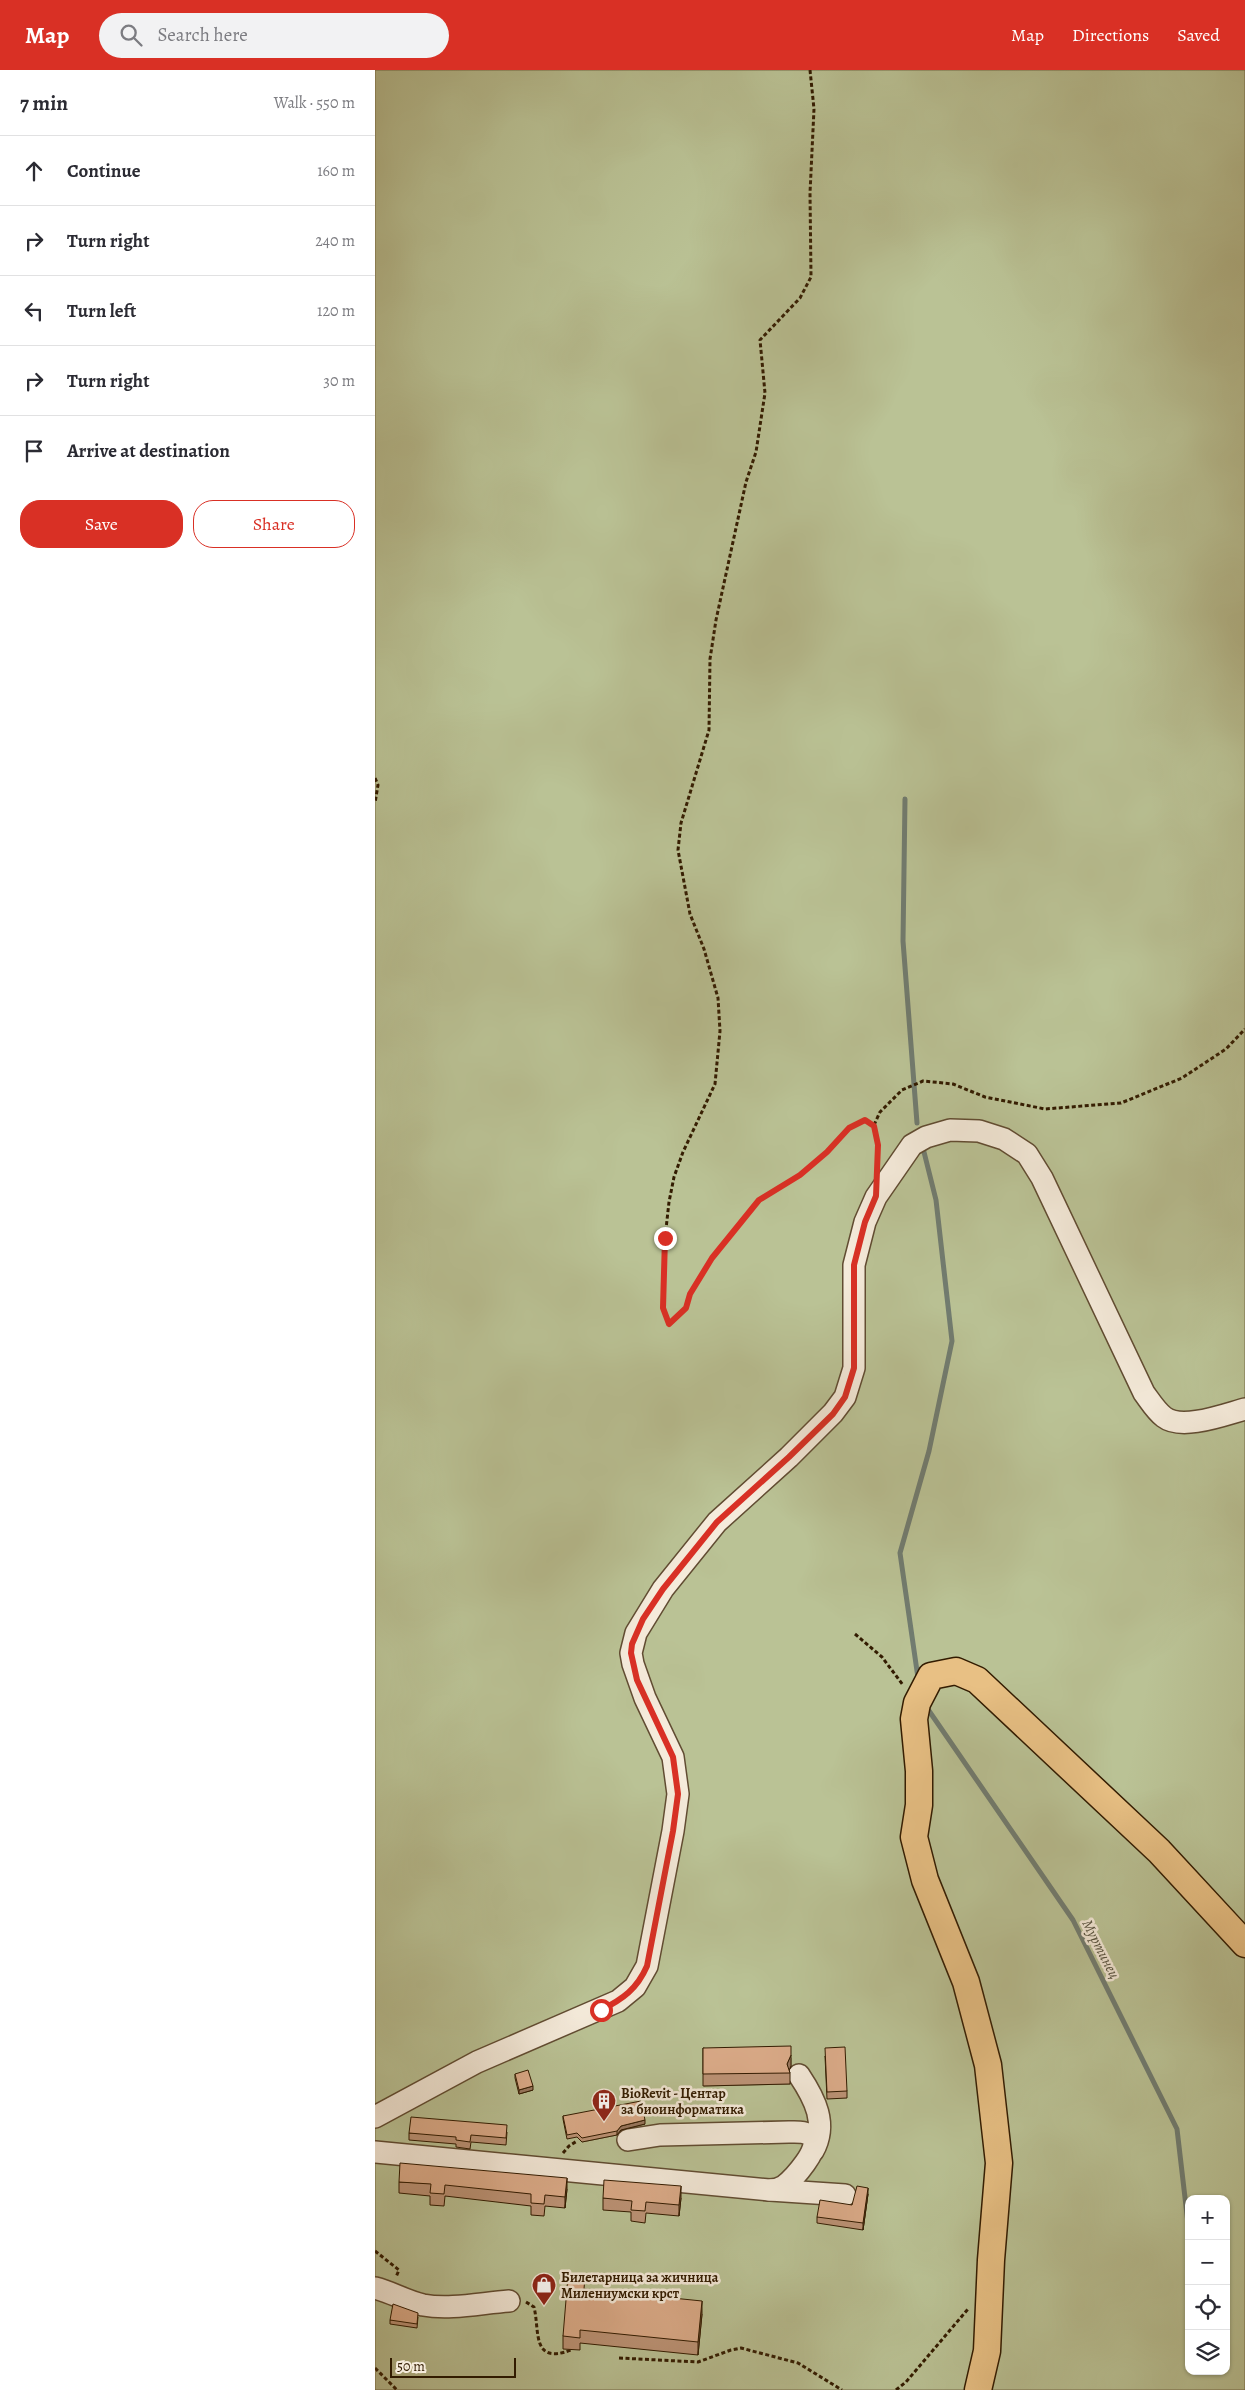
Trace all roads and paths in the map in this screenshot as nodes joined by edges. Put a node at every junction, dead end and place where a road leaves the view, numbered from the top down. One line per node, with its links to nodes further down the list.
1 (810, 70): 5 (path)
2 (375, 778): 3 (path)
3 (375, 803)
4 (1245, 1029): 5 (path)
5 (874, 1126): 6 (path)
6 (876, 1196): 7 (street); 12 (street)
7 (1245, 1409)
8 (855, 1634): 9 (path)
9 (917, 1703): 10 (main road); 19 (main road)
10 (1245, 1944)
11 (799, 2075): 14 (street)
12 (375, 2117)
13 (628, 2140): 14 (street)
14 (813, 2151): 16 (street)
15 (375, 2152): 16 (street)
16 (769, 2190): 17 (street)
17 (845, 2195)
18 (375, 2251): 20 (path)
19 (991, 2278): 28 (path); 29 (main road)
20 (383, 2291): 21 (street)
21 (509, 2301)
22 (533, 2305): 23 (path)
23 (571, 2350)
24 (619, 2358): 27 (path)
25 (375, 2368): 26 (path)
26 (397, 2390)
27 (842, 2390)
28 (896, 2390)
29 (978, 2390)

